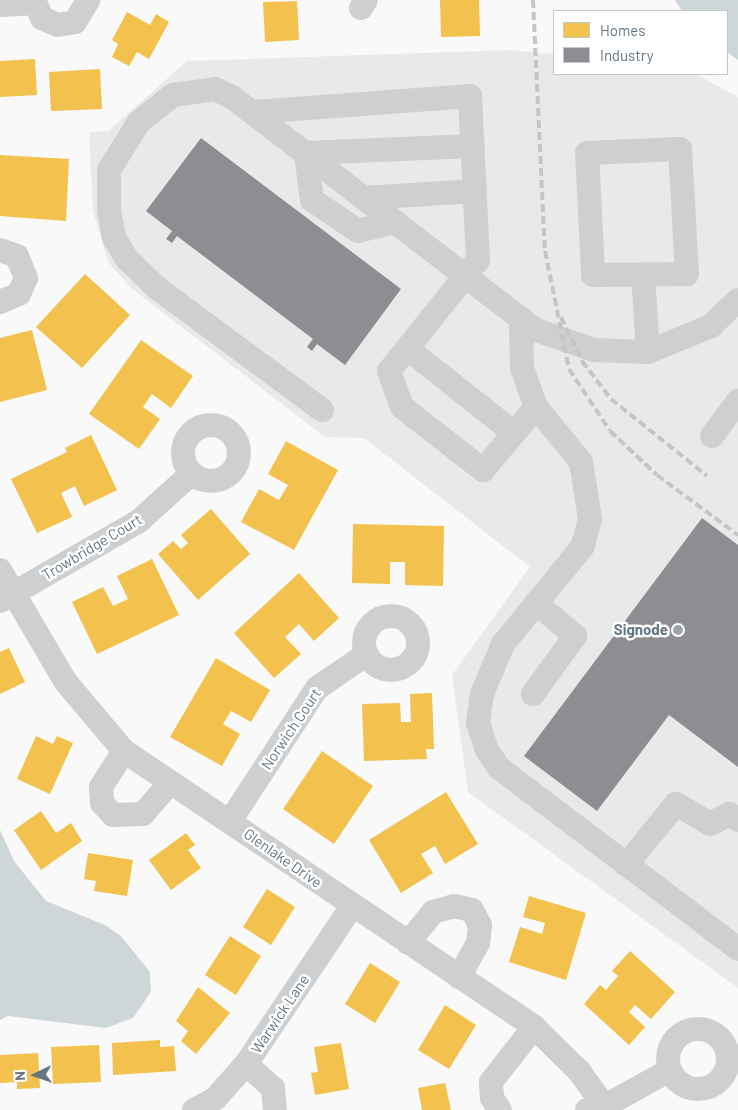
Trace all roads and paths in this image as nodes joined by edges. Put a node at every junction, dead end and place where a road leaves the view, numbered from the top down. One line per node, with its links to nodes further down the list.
1 (88, 0): 2 (street)
2 (34, 1): 3 (street)
3 (0, 5)
4 (252, 112): 5 (street); 6 (street); 20 (street)
5 (473, 146): 6 (street); 7 (street)
6 (306, 153): 8 (street); 9 (street)
7 (475, 191): 8 (street); 12 (street)
8 (364, 198): 9 (street)
9 (396, 222): 12 (street)
10 (0, 250): 14 (street)
11 (643, 275): 11 (street); 17 (street)
12 (468, 277): 15 (street); 16 (street)
13 (738, 300): 17 (street)
14 (0, 302)
15 (522, 319): 17 (street); 19 (street)
16 (408, 348): 21 (street); 21 (street)
17 (648, 352)
18 (738, 401): 22 (street)
19 (536, 407): 21 (street); 26 (street)
20 (322, 410)
21 (514, 433)
22 (712, 436)
23 (191, 474): 25 (street, Trowbridge Court)
24 (0, 570): 25 (street, Glenlake Drive)
25 (6, 598): 29 (street, Glenlake Drive)
26 (536, 603): 28 (street); 33 (street)
27 (367, 654): 32 (street, Norwich Court)
28 (533, 694)
29 (124, 751): 30 (street, Glenlake Drive); 30 (street)
30 (169, 784): 32 (street, Glenlake Drive)
31 (734, 817): 33 (street)
32 (230, 821): 34 (street, Glenlake Drive)
33 (626, 865): 36 (street)
34 (352, 906): 35 (street, Glenlake Drive); 39 (street, Warwick Lane)
35 (408, 943): 37 (street, Glenlake Drive); 37 (street)
36 (738, 949)
37 (459, 977): 38 (street, Glenlake Drive)
38 (534, 1027): 42 (street, Glenlake Drive); 45 (street)
39 (246, 1064): 41 (street, Warwick Lane); 44 (street)
40 (670, 1070): 42 (street)
41 (219, 1104): 43 (street, Warwick Lane)
42 (600, 1108)
43 (194, 1110)
44 (275, 1110)
45 (500, 1110)

